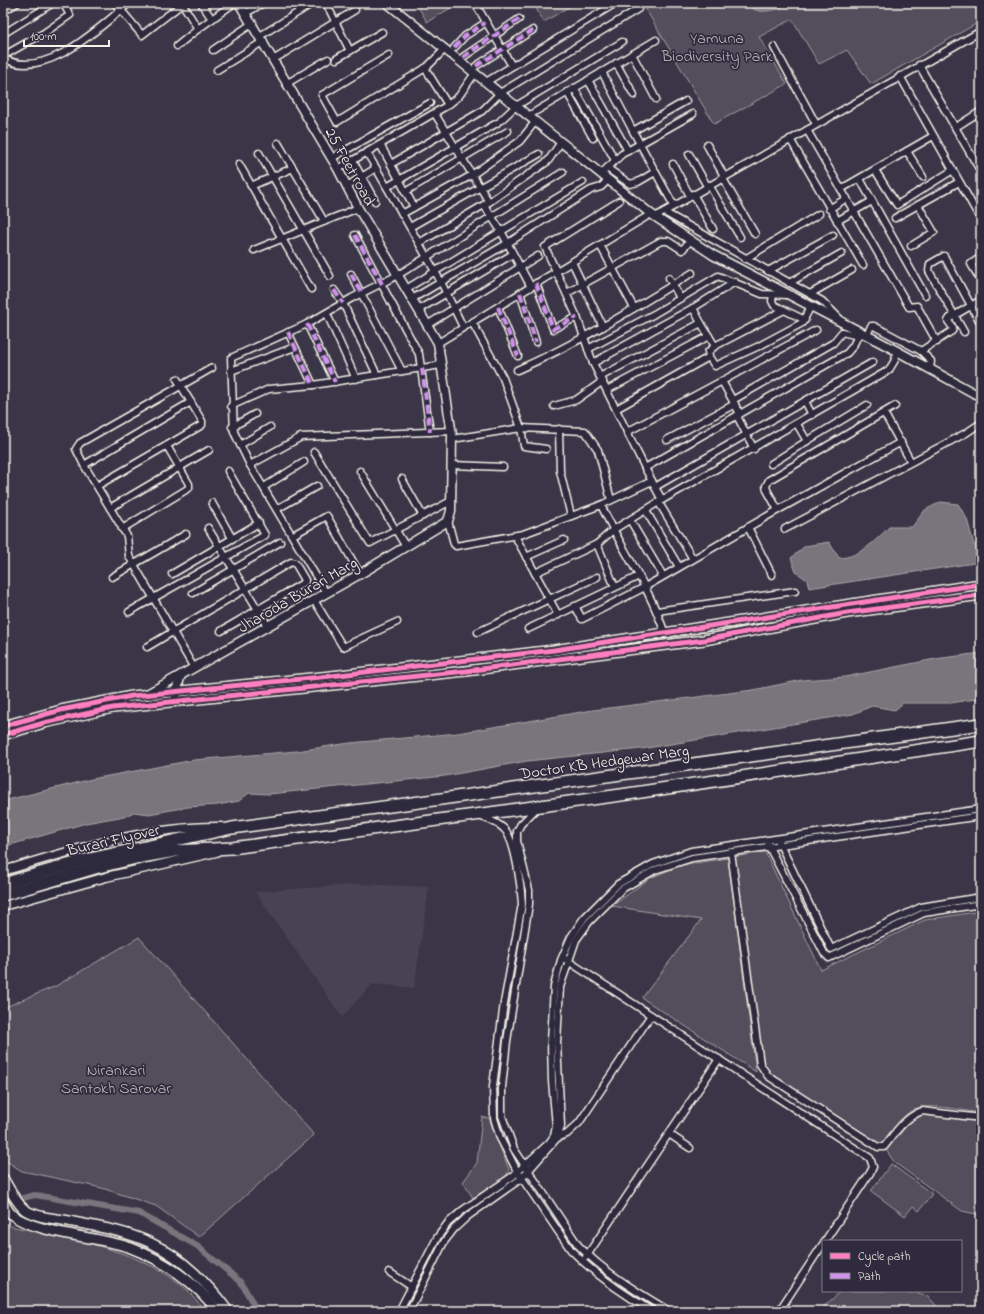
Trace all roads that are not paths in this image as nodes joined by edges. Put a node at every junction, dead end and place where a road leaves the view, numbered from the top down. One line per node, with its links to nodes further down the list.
1 (17, 3): 19 (street)
2 (53, 3): 30 (street)
3 (63, 3): 44 (street)
4 (115, 3): 17 (street)
5 (129, 3): 17 (street)
6 (201, 3): 21 (street)
7 (234, 3): 21 (street)
8 (239, 3): 20 (street, 25 Feet road)
9 (263, 3): 20 (street)
10 (313, 3): 32 (street)
11 (326, 3): 24 (street)
12 (387, 3): 38 (street)
13 (475, 3): 25 (street)
14 (616, 3): 51 (street)
15 (182, 4): 17 (street); 26 (street)
16 (638, 9): 62 (street)
17 (120, 10): 44 (street)
18 (355, 10): 24 (street)
19 (3, 11)
20 (246, 13): 23 (street, 25 Feet road)
21 (212, 19): 26 (street)
22 (519, 19): 31 (street)
23 (253, 23): 32 (street, 25 Feet road); 40 (street)
24 (334, 23): 41 (street); 48 (street)
25 (485, 23): 31 (street); 37 (street)
26 (198, 28): 35 (street)
27 (533, 30): 39 (street)
28 (981, 31): 50 (street)
29 (382, 32): 41 (street)
30 (3, 34)
31 (493, 36): 39 (street); 45 (street)
32 (262, 38): 48 (street, 25 Feet road); 53 (street)
33 (656, 40): 42 (street)
34 (622, 42): 68 (street)
35 (177, 46)
36 (774, 47): 74 (street)
37 (454, 48)
38 (445, 49): 52 (street); 54 (street)
39 (501, 49): 51 (street); 54 (street)
40 (213, 50)
41 (350, 51): 47 (street)
42 (632, 54): 49 (street); 64 (street)
43 (389, 55): 52 (street)
44 (3, 57)
45 (463, 57)
46 (328, 59): 59 (street)
47 (336, 59)
48 (273, 60): 59 (street, 25 Feet road)
49 (616, 63): 55 (street); 63 (street)
50 (919, 64): 56 (street); 75 (street)
51 (512, 66): 58 (street)
52 (427, 67): 67 (street)
53 (217, 70)
54 (476, 70): 58 (street); 67 (street)
55 (602, 72): 57 (street); 78 (street)
56 (900, 76): 74 (street); 80 (street)
57 (588, 80): 60 (street); 89 (street)
58 (486, 82): 62 (street)
59 (286, 84): 95 (street, 25 Feet road)
60 (574, 88): 61 (street); 97 (street)
61 (567, 92): 72 (street); 81 (street)
62 (500, 93): 68 (street); 79 (street)
63 (634, 94)
64 (656, 99)
65 (686, 101): 78 (street)
66 (430, 103): 95 (street)
67 (448, 105): 70 (street)
68 (516, 106): 72 (street); 88 (street)
69 (981, 111): 75 (street)
70 (435, 114): 79 (street); 87 (street)
71 (693, 114): 85 (street)
72 (528, 116): 73 (street)
73 (536, 122): 83 (street); 112 (street)
74 (816, 124): 76 (street)
75 (956, 127): 110 (street)
76 (807, 130): 82 (street); 127 (street)
77 (508, 131): 96 (street)
78 (633, 131): 85 (street)
79 (446, 132): 88 (street); 100 (street)
80 (933, 136): 90 (street); 107 (street)
81 (593, 138)
82 (790, 139): 115 (street); 139 (street)
83 (561, 142): 111 (street); 134 (street)
84 (278, 143): 102 (street)
85 (640, 143): 89 (street); 109 (street)
86 (707, 145): 115 (street)
87 (381, 146): 92 (street); 100 (street)
88 (456, 148): 96 (street); 119 (street)
89 (628, 151): 97 (street)
90 (907, 151): 106 (street); 116 (street)
91 (258, 153): 113 (street)
92 (367, 153): 98 (street); 103 (street)
93 (539, 154): 126 (street)
94 (689, 154): 122 (street)
95 (332, 158): 105 (street, 25 Feet road)
96 (462, 159): 112 (street); 128 (street)
97 (616, 160): 104 (street)
98 (354, 161): 105 (street); 114 (street)
99 (238, 164): 123 (street)
100 (391, 164): 119 (street)
101 (673, 164): 129 (street)
102 (292, 168): 113 (street); 149 (street)
103 (376, 168): 114 (street); 125 (street)
104 (607, 168): 109 (street); 111 (street)
105 (338, 169): 124 (street, 25 Feet road)
106 (875, 170): 107 (street); 117 (street)
107 (953, 170): 121 (street)
108 (564, 172): 146 (street)
109 (655, 172): 136 (street)
110 (981, 172)
111 (601, 174): 118 (street)
112 (472, 175): 126 (street); 137 (street)
113 (272, 177): 123 (street); 153 (street)
114 (362, 177): 124 (street); 131 (street)
115 (723, 177): 122 (street); 155 (street)
116 (922, 177)
117 (860, 179): 127 (street); 133 (street)
118 (608, 180): 145 (street); 162 (street)
119 (399, 181): 125 (street); 128 (street)
120 (583, 182): 154 (street)
121 (959, 182): 135 (street); 140 (street)
122 (708, 185): 129 (street); 158 (street)
123 (251, 186): 159 (street)
124 (347, 186): 138 (street, 25 Feet road)
125 (387, 187): 143 (street)
126 (480, 188): 134 (street); 151 (street)
127 (841, 189): 130 (street)
128 (405, 192): 137 (street)
129 (692, 195): 136 (street); 152 (street)
130 (847, 198): 139 (street); 141 (street)
131 (375, 201)
132 (619, 201): 178 (street)
133 (872, 201): 141 (street); 203 (street)
134 (486, 203): 146 (street); 161 (street)
135 (918, 205): 147 (street); 164 (street)
136 (674, 206): 142 (street)
137 (414, 207): 143 (street)
138 (358, 208): 149 (street); 182 (street, 25 Feet road)
139 (829, 208): 150 (street)
140 (978, 210): 148 (street)
141 (854, 211): 150 (street); 236 (street)
142 (664, 212): 145 (street); 171 (street)
143 (402, 214): 151 (street)
144 (819, 214): 171 (street)
145 (653, 215): 160 (street); 163 (street)
146 (492, 217): 154 (street); 169 (street)
147 (895, 218)
148 (981, 220)
149 (324, 221): 153 (street)
150 (836, 221): 173 (street)
151 (410, 227): 161 (street)
152 (713, 229)
153 (302, 230): 159 (street); 183 (street)
154 (501, 231): 162 (street); 177 (street)
155 (755, 234)
156 (354, 235): 189 (street)
157 (833, 235): 179 (street)
158 (740, 237)
159 (282, 238): 165 (street); 194 (street)
160 (691, 240): 175 (street); 202 (street)
161 (419, 243): 169 (street)
162 (508, 243): 167 (street); 186 (street)
163 (600, 245): 172 (street); 175 (street)
164 (911, 246)
165 (254, 250)
166 (842, 253): 188 (street)
167 (513, 254): 174 (street); 200 (street)
168 (538, 256): 174 (street)
169 (427, 257): 177 (street); 182 (street)
170 (981, 257): 185 (street)
171 (745, 259): 179 (street)
172 (572, 262): 178 (street); 191 (street)
173 (863, 265)
174 (521, 268): 193 (street); 214 (street)
175 (613, 269): 191 (street); 212 (street)
176 (852, 270): 201 (street)
177 (435, 271): 186 (street); 195 (street)
178 (557, 271): 187 (street); 199 (street)
179 (768, 271): 188 (street)
180 (692, 273): 192 (street)
181 (351, 274): 197 (street)
182 (398, 275): 189 (street); 195 (street, 25 Feet road)
183 (330, 276)
184 (669, 278): 192 (street)
185 (981, 280)
186 (441, 282): 200 (street); 206 (street)
187 (536, 283): 193 (street); 219 (street)
188 (789, 283): 201 (street)
189 (382, 284): 197 (street); 249 (street)
190 (731, 284): 204 (street); 205 (street); 213 (street)
191 (583, 285): 199 (street); 227 (street)
192 (673, 285): 205 (street); 212 (street)
193 (531, 287): 198 (street)
194 (311, 289)
195 (406, 289): 206 (street, 25 Feet road)
196 (334, 290): 208 (street)
197 (362, 293): 208 (street); 253 (street)
198 (520, 293): 210 (street); 235 (street)
199 (567, 293): 219 (street)
200 (447, 294): 214 (street); 215 (street)
201 (810, 294): 224 (street)
202 (790, 295): 204 (street); 211 (street)
203 (925, 295)
204 (773, 296): 216 (street)
205 (680, 298): 240 (street)
206 (412, 299): 215 (street, 25 Feet road)
207 (981, 300): 209 (street)
208 (343, 303): 217 (street); 254 (street)
209 (971, 305): 218 (street); 218 (street); 222 (street)
210 (498, 306): 221 (street); 243 (street)
211 (811, 306): 220 (street); 224 (street)
212 (634, 308): 227 (street)
213 (693, 308): 223 (street); 246 (street)
214 (454, 309): 226 (street); 228 (street)
215 (418, 310): 226 (street, 25 Feet road)
216 (784, 310): 220 (street); 238 (street)
217 (326, 314): 225 (street); 256 (street)
218 (954, 314): 231 (street); 236 (street)
219 (577, 317): 234 (street)
220 (804, 321): 244 (street)
221 (472, 322): 228 (street); 280 (street)
222 (980, 322)
223 (701, 323): 233 (street); 257 (street)
224 (845, 323): 232 (street)
225 (307, 324): 230 (street); 259 (street)
226 (428, 325): 237 (street, 25 Feet road)
227 (603, 327): 234 (street)
228 (463, 328): 237 (street)
229 (816, 330): 258 (street)
230 (288, 332): 239 (street); 252 (street)
231 (964, 332)
232 (861, 334): 241 (street); 242 (street); 266 (street); 274 (street)
233 (709, 336): 238 (street); 262 (street)
234 (584, 338): 240 (street); 251 (street)
235 (536, 342)
236 (936, 342): 242 (street)
237 (438, 343): 247 (street)
238 (715, 346): 244 (street)
239 (295, 347): 252 (street); 261 (street)
240 (588, 349): 246 (street)
241 (897, 350): 250 (street); 275 (street)
242 (921, 352): 250 (street)
243 (518, 356)
244 (709, 358): 271 (street)
245 (873, 362): 264 (street)
246 (593, 363): 257 (street)
247 (441, 365): 249 (street); 284 (street)
248 (212, 368): 260 (street)
249 (422, 368): 253 (street); 282 (street)
250 (930, 369): 263 (street)
251 (517, 370)
252 (231, 371): 268 (street)
253 (402, 371): 254 (street)
254 (377, 375): 256 (street)
255 (177, 379): 260 (street)
256 (356, 379): 259 (street)
257 (601, 379): 262 (street); 269 (street)
258 (722, 381): 266 (street); 283 (street)
259 (336, 382): 261 (street)
260 (181, 385): 265 (street); 298 (street)
261 (313, 385): 268 (street)
262 (607, 390): 271 (street)
263 (981, 397)
264 (805, 401): 275 (street); 285 (street)
265 (191, 402): 290 (street); 298 (street)
266 (734, 402): 274 (street); 286 (street)
267 (867, 405): 287 (street)
268 (231, 406): 278 (street)
269 (554, 406)
270 (895, 406): 272 (street)
271 (616, 409): 283 (street)
272 (884, 412): 288 (street); 318 (street)
273 (255, 414): 278 (street)
274 (739, 415): 285 (street); 303 (street)
275 (812, 415): 277 (street)
276 (981, 423): 296 (street)
277 (797, 424): 287 (street); 291 (street)
278 (232, 427): 289 (street)
279 (270, 427): 289 (street)
280 (521, 428): 281 (street); 284 (street); 292 (street)
281 (559, 429): 311 (street); 321 (street)
282 (430, 432): 284 (street); 299 (street)
283 (627, 432): 303 (street)
284 (452, 435): 300 (street)
285 (747, 435): 291 (street); 307 (street)
286 (667, 440)
287 (807, 441): 297 (street)
288 (901, 442): 296 (street); 318 (street)
289 (240, 445): 299 (street)
290 (167, 446): 302 (street); 308 (street)
291 (754, 448): 313 (street)
292 (546, 449)
293 (209, 450): 302 (street)
294 (314, 452): 328 (street)
295 (304, 462): 310 (street)
296 (911, 462): 329 (street)
297 (771, 464)
298 (84, 465): 308 (street)
299 (250, 465): 310 (street)
300 (452, 465): 301 (street); 312 (street)
301 (503, 467)
302 (179, 468): 316 (street); 327 (street)
303 (645, 468): 307 (street)
304 (228, 471): 324 (street)
305 (360, 471): 328 (street)
306 (402, 479): 320 (street)
307 (654, 484): 311 (street); 313 (street)
308 (97, 486): 316 (street)
309 (317, 486): 317 (street)
310 (264, 487): 317 (street)
311 (611, 500): 315 (street)
312 (451, 501): 320 (street); 323 (street)
313 (660, 502): 319 (street); 342 (street)
314 (212, 503): 334 (street)
315 (601, 505): 321 (street); 330 (street)
316 (110, 508): 327 (street)
317 (277, 509): 332 (street)
318 (778, 510): 325 (street)
319 (646, 511): 322 (street); 344 (street)
320 (423, 516): 328 (street)
321 (571, 516): 333 (street)
322 (630, 520): 330 (street); 351 (street)
323 (448, 521): 333 (street); 339 (street, Jharoda Burari Marg)
324 (259, 523): 334 (street); 341 (street)
325 (748, 527): 342 (street); 349 (street)
326 (208, 528): 338 (street)
327 (122, 529): 343 (street)
328 (396, 529): 339 (street)
329 (785, 529)
330 (613, 530): 337 (street); 350 (street)
331 (186, 534): 343 (street)
332 (293, 535): 348 (street); 360 (street)
333 (515, 536): 340 (street)
334 (232, 538): 338 (street)
335 (564, 540): 340 (street)
336 (280, 542): 345 (street)
337 (597, 544): 346 (street); 355 (street)
338 (219, 546): 341 (street); 347 (street)
339 (406, 547): 348 (street, Jharoda Burari Marg)
340 (526, 557): 346 (street)
341 (226, 558): 345 (street); 362 (street)
342 (693, 559): 344 (street)
343 (134, 564): 352 (street); 362 (street)
344 (679, 567): 351 (street)
345 (233, 569): 357 (street); 359 (street)
346 (535, 573): 364 (street)
347 (172, 574)
348 (360, 574): 360 (street, Jharoda Burari Marg)
349 (772, 575)
350 (639, 576): 355 (street); 356 (street)
351 (663, 576): 356 (street)
352 (112, 577)
353 (597, 577): 364 (street)
354 (981, 584): 376 (main road)
355 (615, 587): 365 (street)
356 (645, 587): 365 (street); 367 (street)
357 (245, 589): 366 (street); 366 (street); 374 (street)
358 (795, 591): 367 (street)
359 (193, 593)
360 (326, 593): 363 (street, Jharoda Burari Marg)
361 (981, 595): 382 (main road)
362 (154, 598): 368 (street); 374 (street)
363 (314, 600): 370 (street); 371 (street, Jharoda Burari Marg)
364 (549, 600): 369 (street); 375 (street)
365 (575, 606): 369 (street)
366 (257, 609): 371 (street); 373 (street)
367 (657, 611): 376 (street)
368 (129, 612)
369 (558, 615): 372 (street)
370 (397, 622)
371 (268, 626): 378 (street, Jharoda Burari Marg)
372 (528, 629)
373 (221, 631)
374 (172, 632): 377 (street); 378 (street)
375 (478, 632)
376 (665, 634): 380 (main road)
377 (147, 647)
378 (194, 668): 379 (street, Jharoda Burari Marg)
379 (181, 675): 380 (street); 381 (street, Jharoda Burari Marg)
380 (176, 691): 381 (main road); 382 (street)
381 (147, 694): 384 (main road)
382 (176, 701): 385 (main road)
383 (981, 724): 391 (highway, Doctor KB Hedgewar Marg)
384 (3, 726)
385 (3, 735)
386 (981, 741): 387 (highway)
387 (539, 806): 389 (highway); 392 (street)
388 (981, 809): 394 (street)
389 (476, 814): 393 (street); 397 (highway)
390 (981, 816): 394 (street)
391 (232, 828): 396 (highway, Burari Flyover); 399 (street)
392 (517, 836): 393 (street); 407 (street)
393 (508, 837): 406 (street)
394 (779, 842): 395 (street); 402 (street)
395 (767, 843): 398 (street); 403 (street); 405 (street)
396 (174, 846): 397 (highway, Burari Flyover); 400 (highway, Burari Flyover); 401 (highway, Burari Flyover)
397 (232, 848): 404 (street)
398 (731, 852): 405 (street); 412 (street)
399 (3, 871)
400 (3, 884)
401 (3, 895)
402 (981, 897)
403 (981, 904)
404 (3, 906)
405 (565, 959): 408 (street); 414 (street); 415 (street)
406 (508, 983): 407 (street); 409 (street)
407 (516, 984): 410 (street)
408 (651, 1015): 411 (street); 414 (street)
409 (499, 1040): 410 (street); 418 (street)
410 (507, 1041): 417 (street)
411 (719, 1059): 413 (street); 425 (street)
412 (981, 1118)
413 (669, 1134): 416 (street); 427 (street)
414 (558, 1137): 415 (street); 419 (street)
415 (552, 1139): 417 (street)
416 (690, 1148)
417 (524, 1165): 418 (street); 419 (street)
418 (517, 1171): 420 (street); 423 (street)
419 (529, 1172): 420 (street); 427 (street)
420 (522, 1178): 424 (street); 428 (street)
421 (5, 1183): 435 (main road)
422 (5, 1205): 434 (main road)
423 (459, 1214): 424 (street); 430 (street)
424 (464, 1220): 431 (street)
425 (826, 1240)
426 (822, 1246): 439 (street)
427 (588, 1255): 428 (street); 432 (street)
428 (582, 1261): 433 (street)
429 (389, 1272): 430 (street)
430 (411, 1288): 431 (street); 436 (street)
431 (418, 1294): 437 (street)
432 (655, 1303): 433 (street); 438 (street)
433 (651, 1310)
434 (217, 1311)
435 (228, 1311)
436 (399, 1311)
437 (409, 1311)
438 (670, 1311)
439 (779, 1311)

